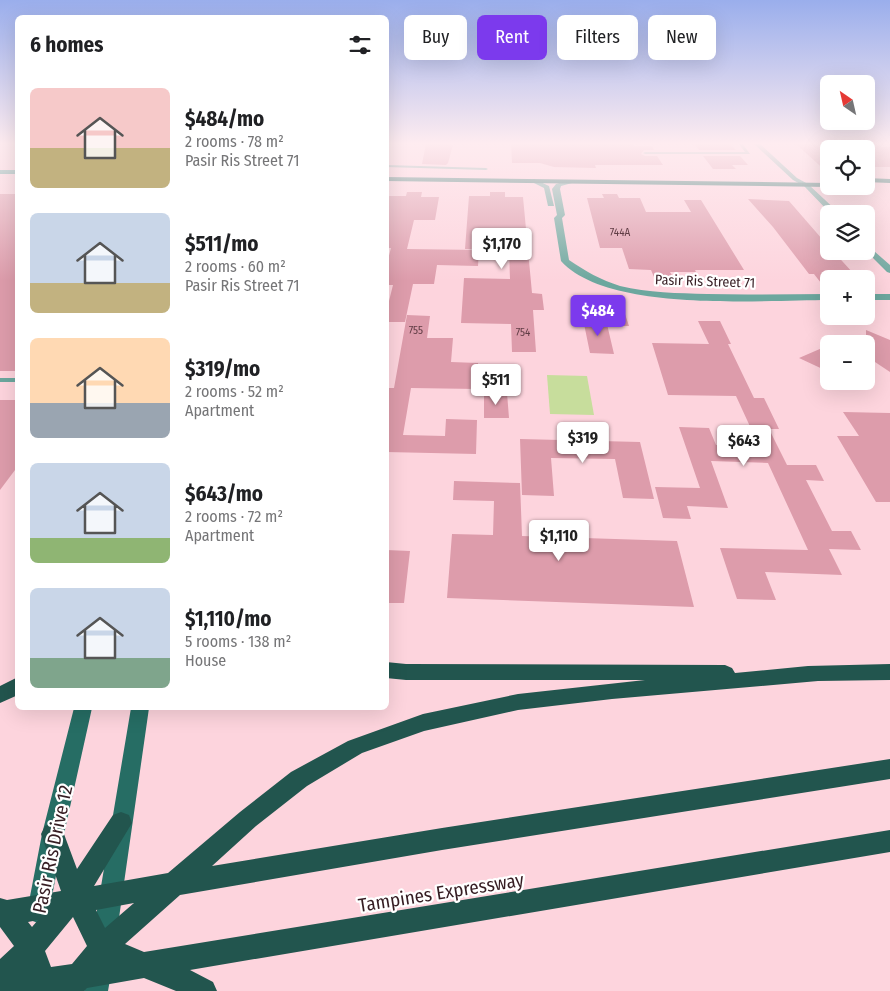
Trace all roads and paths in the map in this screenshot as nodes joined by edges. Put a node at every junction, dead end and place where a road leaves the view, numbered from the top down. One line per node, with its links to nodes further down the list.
1 (548, 189): 5 (street)
2 (556, 189): 5 (street)
3 (814, 189): 4 (street)
4 (828, 205)
5 (558, 218): 6 (street)
6 (564, 255): 9 (street, Pasir Ris Street 71); 12 (street, Pasir Ris Street 71)
7 (875, 255): 8 (street)
8 (890, 270)
9 (820, 292)
10 (875, 292): 11 (street)
11 (890, 292)
12 (820, 297)
13 (875, 297): 14 (street)
14 (890, 297)
15 (0, 380): 16 (lane)
16 (15, 380)
17 (389, 670): 19 (highway)
18 (890, 672): 19 (highway)
19 (817, 674): 30 (highway)
20 (15, 687): 21 (highway)
21 (0, 695)
22 (83, 710): 26 (main road, Pasir Ris Drive 12)
23 (140, 710): 25 (main road)
24 (890, 769): 29 (highway)
25 (121, 823): 28 (highway); 30 (main road)
26 (53, 834): 28 (highway); 31 (main road, Pasir Ris Drive 12)
27 (890, 841): 33 (highway, Tampines Expressway)
28 (76, 894): 30 (highway); 31 (highway)
29 (0, 912): 31 (highway)
30 (102, 948): 36 (highway); 37 (main road); 38 (highway)
31 (31, 949): 32 (highway); 34 (main road, Pasir Ris Drive 12); 35 (highway)
32 (0, 977)
33 (0, 989)
34 (22, 991)
35 (47, 991)
36 (67, 991)
37 (96, 991)
38 (204, 991)

